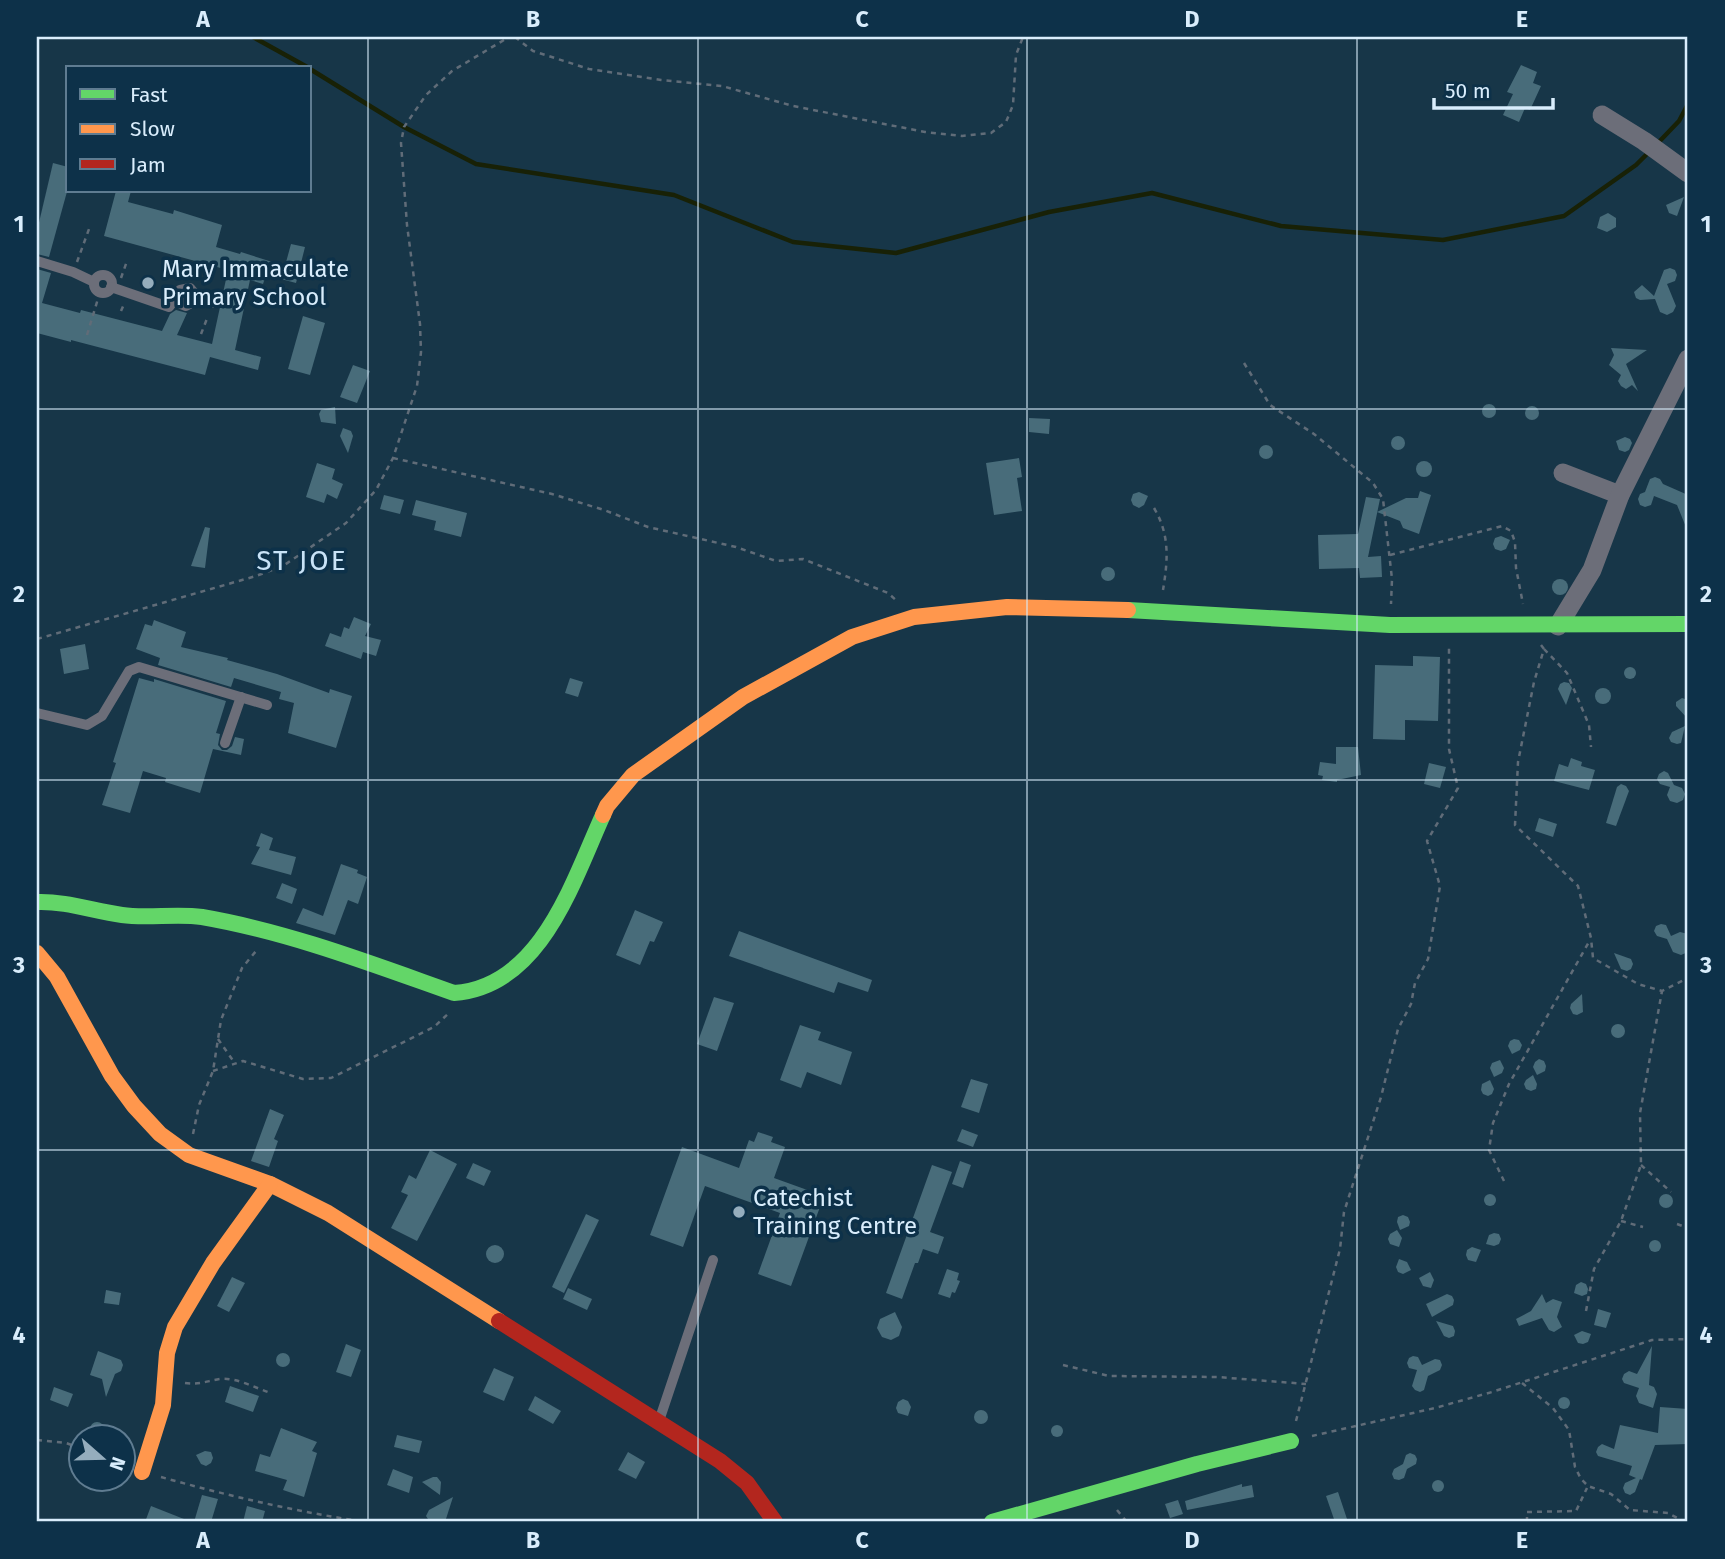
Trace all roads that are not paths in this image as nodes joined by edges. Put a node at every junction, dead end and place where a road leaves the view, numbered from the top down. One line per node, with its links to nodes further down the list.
1 (1602, 115): 2 (street)
2 (1688, 173)
3 (37, 261): 4 (lane)
4 (94, 282): 5 (lane); 5 (lane)
5 (114, 288): 6 (lane)
6 (213, 303)
7 (1688, 359): 9 (street)
8 (1563, 473): 9 (street)
9 (1620, 495): 11 (street)
10 (1688, 624): 11 (street)
11 (1558, 626): 16 (street)
12 (241, 697): 13 (lane); 14 (lane); 15 (lane)
13 (267, 705)
14 (37, 713)
15 (225, 743)
16 (37, 902)
17 (37, 953): 18 (street)
18 (270, 1184): 20 (street); 22 (street)
19 (713, 1260): 20 (lane)
20 (659, 1422): 23 (street)
21 (1291, 1441): 24 (street)
22 (142, 1472)
23 (775, 1522)
24 (992, 1522)

